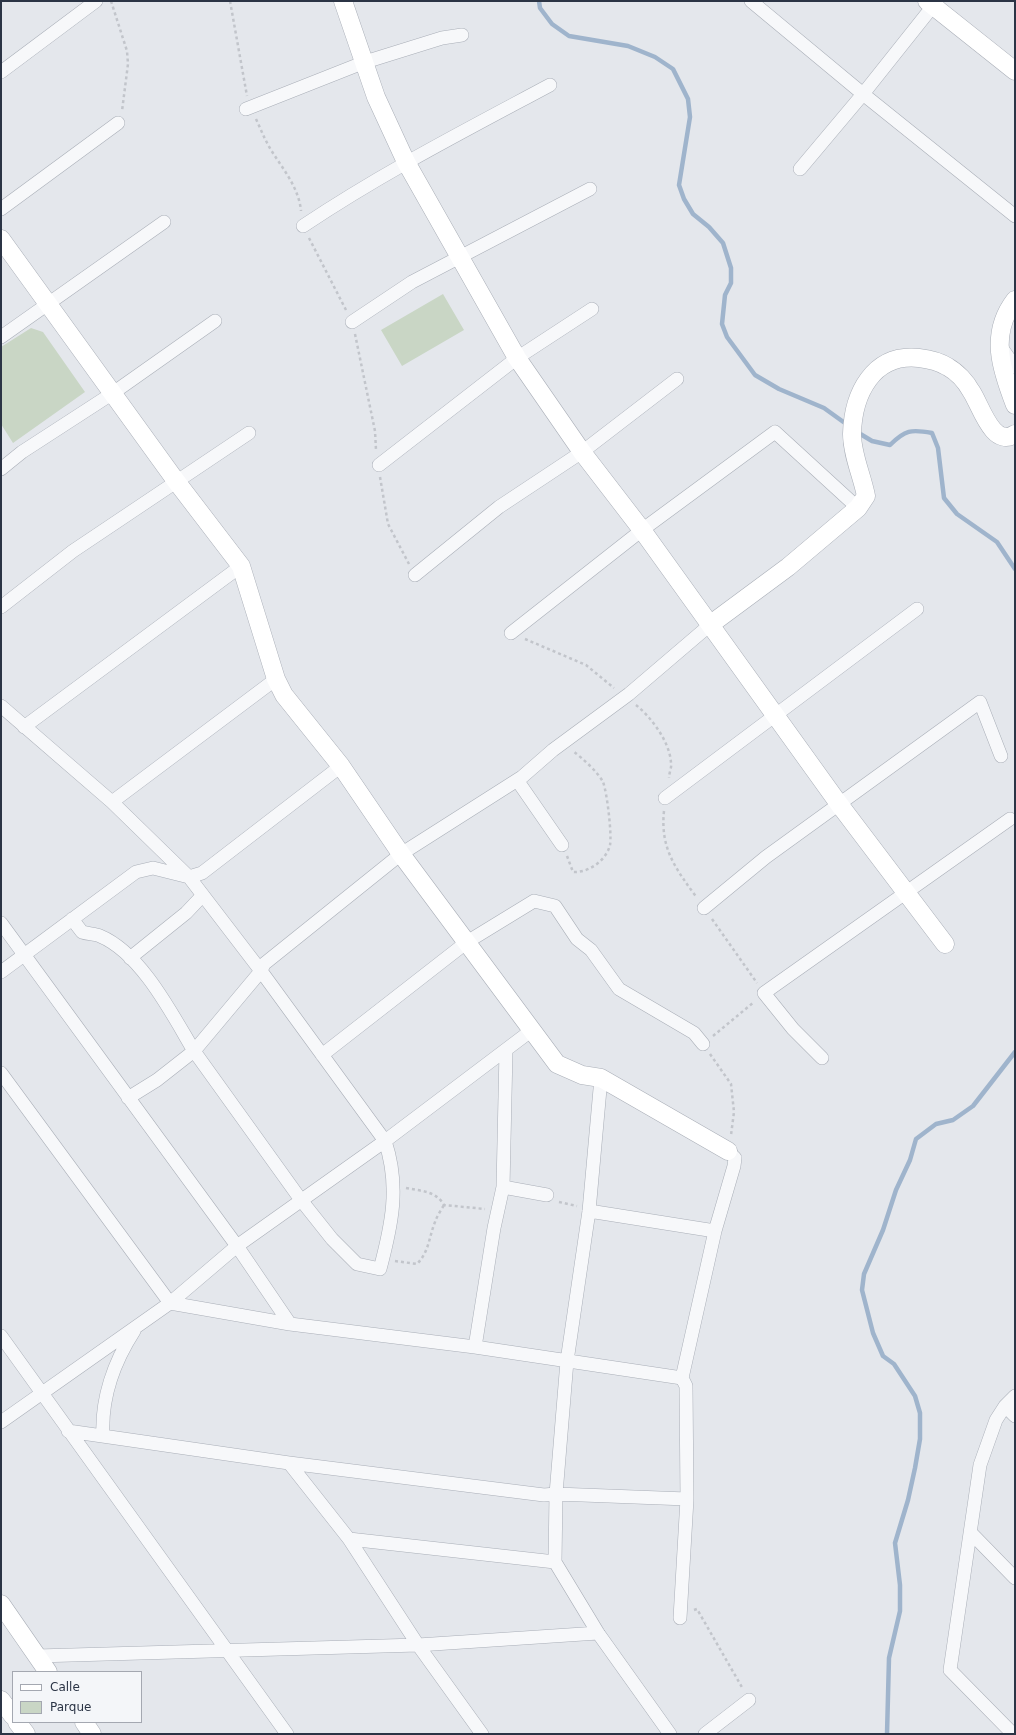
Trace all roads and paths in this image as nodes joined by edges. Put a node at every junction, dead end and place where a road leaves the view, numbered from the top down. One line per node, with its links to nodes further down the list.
1 (96, 1): 10 (street)
2 (111, 1): 14 (path)
3 (230, 1): 13 (path)
4 (343, 1): 8 (street)
5 (751, 1): 12 (street)
6 (933, 3): 9 (street); 12 (street)
7 (462, 35): 8 (street)
8 (365, 62): 13 (street); 15 (street)
9 (1015, 71)
10 (1, 72)
11 (550, 85): 15 (street)
12 (863, 94): 16 (street); 19 (street)
13 (246, 109): 21 (path)
14 (118, 123): 18 (street)
15 (406, 162): 21 (street); 23 (street)
16 (800, 169)
17 (590, 189): 23 (street)
18 (1, 209)
19 (1015, 216)
20 (164, 222): 25 (street)
21 (303, 226): 28 (path)
22 (1, 239): 25 (street)
23 (459, 257): 28 (street); 31 (street)
24 (1015, 300): 30 (street)
25 (48, 304): 29 (street); 34 (street)
26 (592, 309): 31 (street)
27 (215, 321): 34 (street)
28 (352, 322): 39 (path)
29 (1, 337)
30 (999, 345): 32 (street); 35 (street)
31 (517, 358): 38 (street); 39 (street)
32 (1015, 367)
33 (677, 379): 38 (street)
34 (113, 393): 40 (street); 41 (street)
35 (1015, 405)
36 (249, 434): 41 (street)
37 (1015, 434): 42 (street)
38 (582, 452): 43 (street); 45 (street)
39 (379, 465): 45 (path)
40 (1, 469)
41 (176, 481): 44 (street); 46 (street)
42 (858, 508): 43 (street); 48 (street)
43 (642, 530): 48 (street); 49 (street)
44 (241, 566): 50 (street); 53 (street)
45 (415, 575)
46 (1, 607)
47 (917, 609): 52 (street)
48 (711, 624): 52 (street); 54 (street)
49 (511, 632)
50 (276, 679): 56 (street); 59 (street)
51 (1, 706): 53 (street)
52 (776, 715): 58 (street); 60 (street)
53 (24, 727): 59 (street)
54 (564, 742): 57 (street); 64 (path)
55 (1001, 756): 60 (street)
56 (341, 766): 63 (street); 65 (street)
57 (517, 780): 62 (street); 63 (street)
58 (665, 798)
59 (112, 802): 65 (street)
60 (839, 804): 66 (street); 68 (street)
61 (1010, 819): 66 (street)
62 (562, 845)
63 (401, 854): 71 (street); 75 (street)
64 (573, 872)
65 (189, 878): 67 (street); 69 (street)
66 (905, 892): 72 (street); 77 (street)
67 (203, 895): 74 (street); 75 (street)
68 (704, 908)
69 (72, 919): 73 (street); 74 (street)
70 (1, 923): 73 (street)
71 (467, 942): 78 (street); 79 (street); 82 (street)
72 (945, 944)
73 (23, 955): 76 (street); 86 (street)
74 (130, 958): 80 (street)
75 (261, 971): 80 (street); 82 (street)
76 (1, 972)
77 (764, 993): 79 (path); 83 (street)
78 (532, 1030): 81 (street); 85 (street)
79 (704, 1044): 88 (path)
80 (194, 1051): 86 (street); 92 (street)
81 (506, 1051): 87 (street); 90 (street)
82 (322, 1055): 87 (street)
83 (822, 1058)
84 (1, 1073): 99 (street)
85 (601, 1078): 88 (street); 95 (street)
86 (128, 1098): 97 (street)
87 (385, 1141): 89 (street); 92 (street)
88 (728, 1151): 96 (street)
89 (394, 1185): 93 (path); 98 (street)
90 (503, 1187): 91 (street); 94 (street)
91 (546, 1195): 95 (path)
92 (301, 1200): 97 (street); 98 (street)
93 (444, 1205): 94 (path); 98 (path)
94 (498, 1211): 103 (street)
95 (589, 1211): 96 (street); 104 (street)
96 (715, 1231): 105 (street)
97 (238, 1246): 99 (street); 100 (street)
98 (382, 1259)
99 (170, 1303): 100 (street); 101 (street)
100 (290, 1324): 103 (street)
101 (137, 1326): 106 (street); 112 (street)
102 (1, 1336): 106 (street)
103 (475, 1347): 104 (street)
104 (567, 1361): 105 (street); 114 (street)
105 (682, 1378): 115 (street)
106 (42, 1392): 110 (street); 111 (street)
107 (1015, 1396): 108 (street)
108 (1005, 1406): 109 (street); 116 (street)
109 (1015, 1416)
110 (1, 1422)
111 (68, 1430): 112 (street); 124 (street)
112 (103, 1436): 113 (street)
113 (289, 1463): 114 (street); 117 (street)
114 (556, 1494): 115 (street); 118 (street)
115 (687, 1499): 121 (street)
116 (971, 1533): 119 (street); 138 (street)
117 (349, 1539): 118 (street); 123 (street)
118 (555, 1562): 122 (street)
119 (1015, 1578)
120 (1, 1604): 125 (street)
121 (680, 1618): 128 (path)
122 (598, 1633): 123 (street); 136 (street)
123 (418, 1645): 124 (street); 135 (street)
124 (227, 1650): 125 (street); 134 (street)
125 (37, 1656): 126 (street)
126 (47, 1671)
127 (1, 1700): 129 (street)
128 (749, 1700): 137 (street)
129 (12, 1715)
130 (18, 1723): 132 (street)
131 (85, 1723): 133 (street)
132 (26, 1734)
133 (92, 1734)
134 (287, 1734)
135 (482, 1734)
136 (670, 1734)
137 (705, 1734)
138 (1013, 1734)

